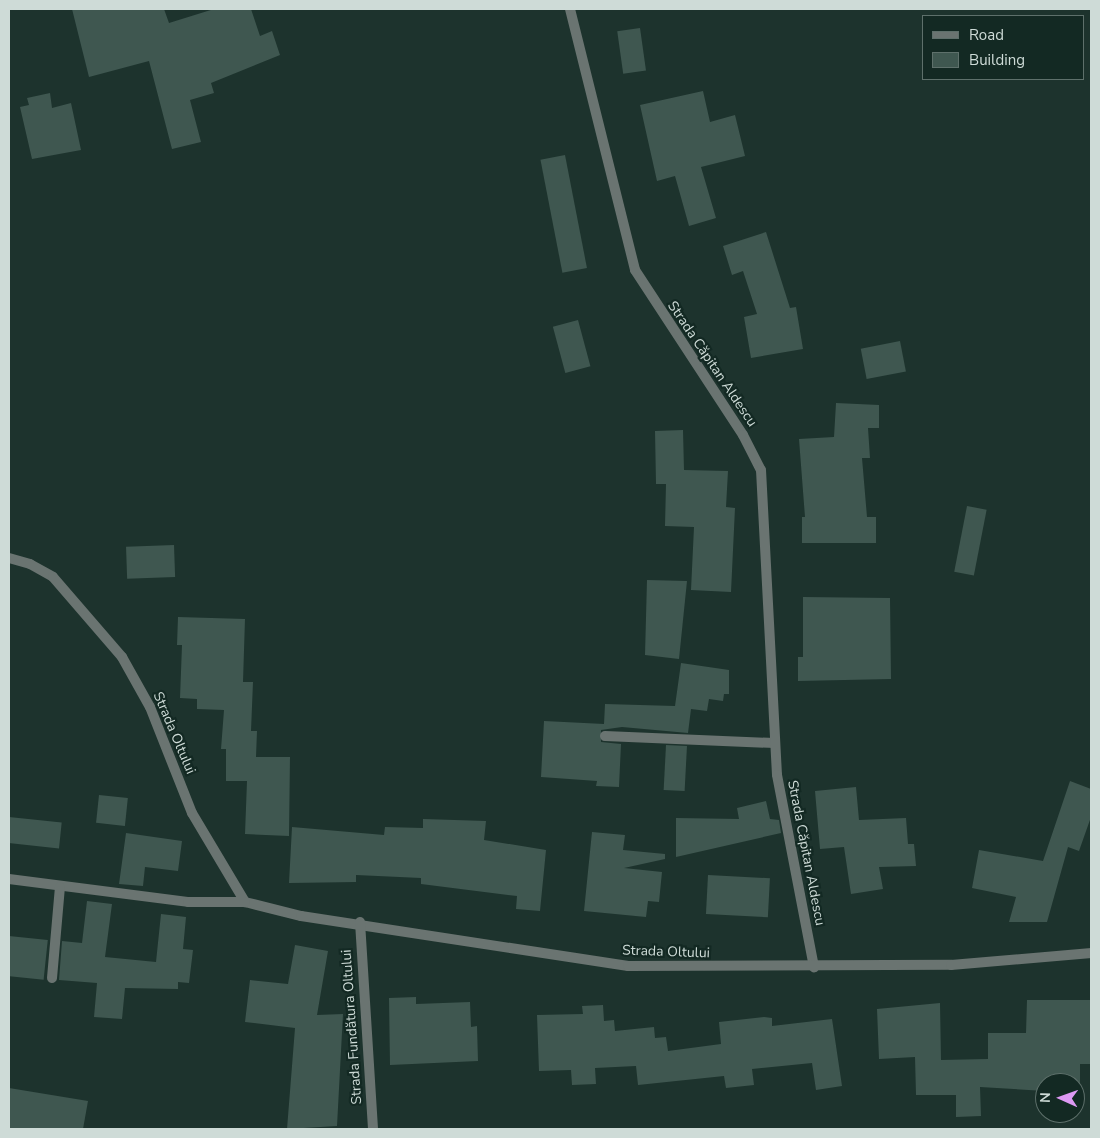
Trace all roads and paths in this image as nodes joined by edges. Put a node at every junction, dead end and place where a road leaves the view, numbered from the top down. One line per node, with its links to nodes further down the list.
1 (570, 9): 4 (street, Strada Căpitan Aldescu)
2 (9, 558): 7 (street, Strada Oltului)
3 (605, 736): 4 (street)
4 (775, 743): 10 (street, Strada Căpitan Aldescu)
5 (9, 879): 6 (street, Strada Oltului)
6 (60, 887): 7 (street, Strada Oltului); 11 (street)
7 (245, 902): 8 (street, Strada Oltului)
8 (360, 922): 10 (street, Strada Oltului); 12 (street, Strada Fundătura Oltului)
9 (1091, 953): 10 (street, Strada Oltului)
10 (814, 968)
11 (52, 978)
12 (373, 1129)

